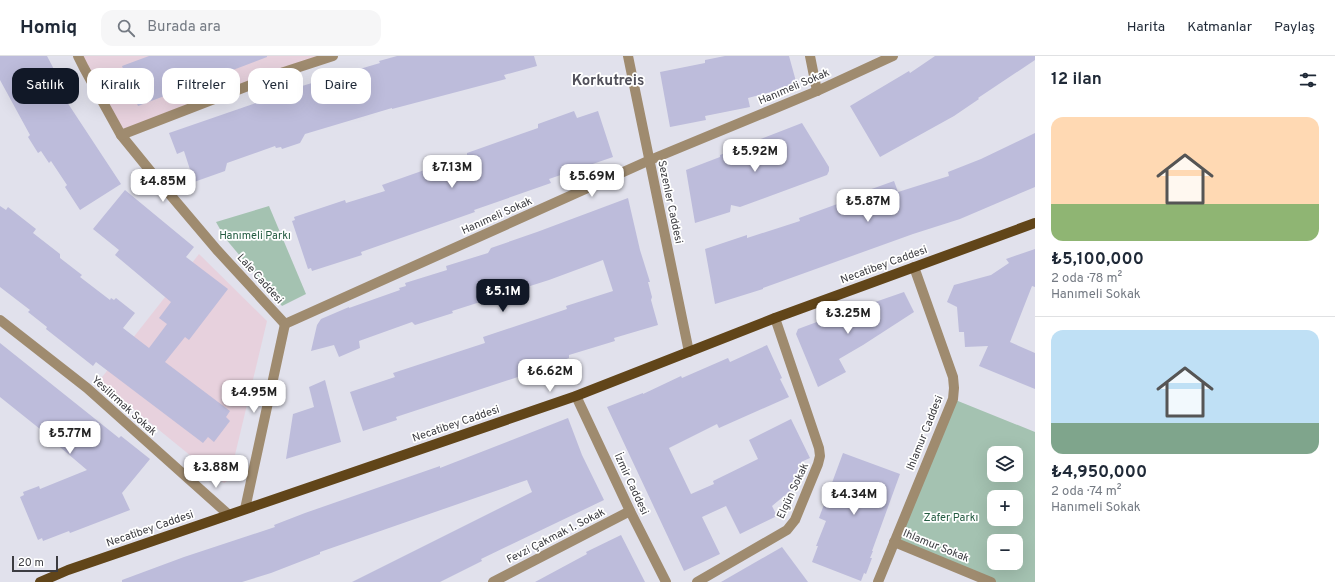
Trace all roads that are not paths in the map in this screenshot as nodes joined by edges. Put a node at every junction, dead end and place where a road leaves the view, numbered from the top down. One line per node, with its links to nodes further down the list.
1 (78, 56): 7 (street, Lale Caddesi)
2 (333, 56): 7 (street)
3 (628, 56): 8 (street, Sezenler Caddesi)
4 (810, 56): 6 (street)
5 (893, 56): 6 (street, Hanımeli Sokak)
6 (817, 91): 8 (street, Hanımeli Sokak)
7 (121, 135): 13 (street, Lale Caddesi)
8 (650, 160): 13 (street, Hanımeli Sokak); 14 (street, Sezenler Caddesi)
9 (1035, 223): 10 (main road, Necatibey Caddesi)
10 (914, 267): 11 (main road, Necatibey Caddesi); 19 (street, Ihlamur Caddesi)
11 (775, 318): 14 (main road, Necatibey Caddesi); 23 (street, Elgün Sokak)
12 (0, 320): 18 (street, Yesilirmak Sokak)
13 (285, 324): 16 (street)
14 (689, 352): 15 (main road, Necatibey Caddesi)
15 (576, 396): 16 (main road, Necatibey Caddesi); 17 (street, İzmir Caddesi)
16 (245, 509): 18 (main road, Necatibey Caddesi)
17 (630, 511): 21 (street, Fevzi Çakmak 1. Sokak); 22 (street, İzmir Caddesi)
18 (229, 515): 20 (main road, Necatibey Caddesi)
19 (894, 542): 24 (street, Ihlamur Caddesi); 25 (street, Ihlamur Sokak)
20 (40, 582)
21 (492, 582)
22 (666, 582)
23 (697, 582)
24 (878, 582)
25 (991, 582)

